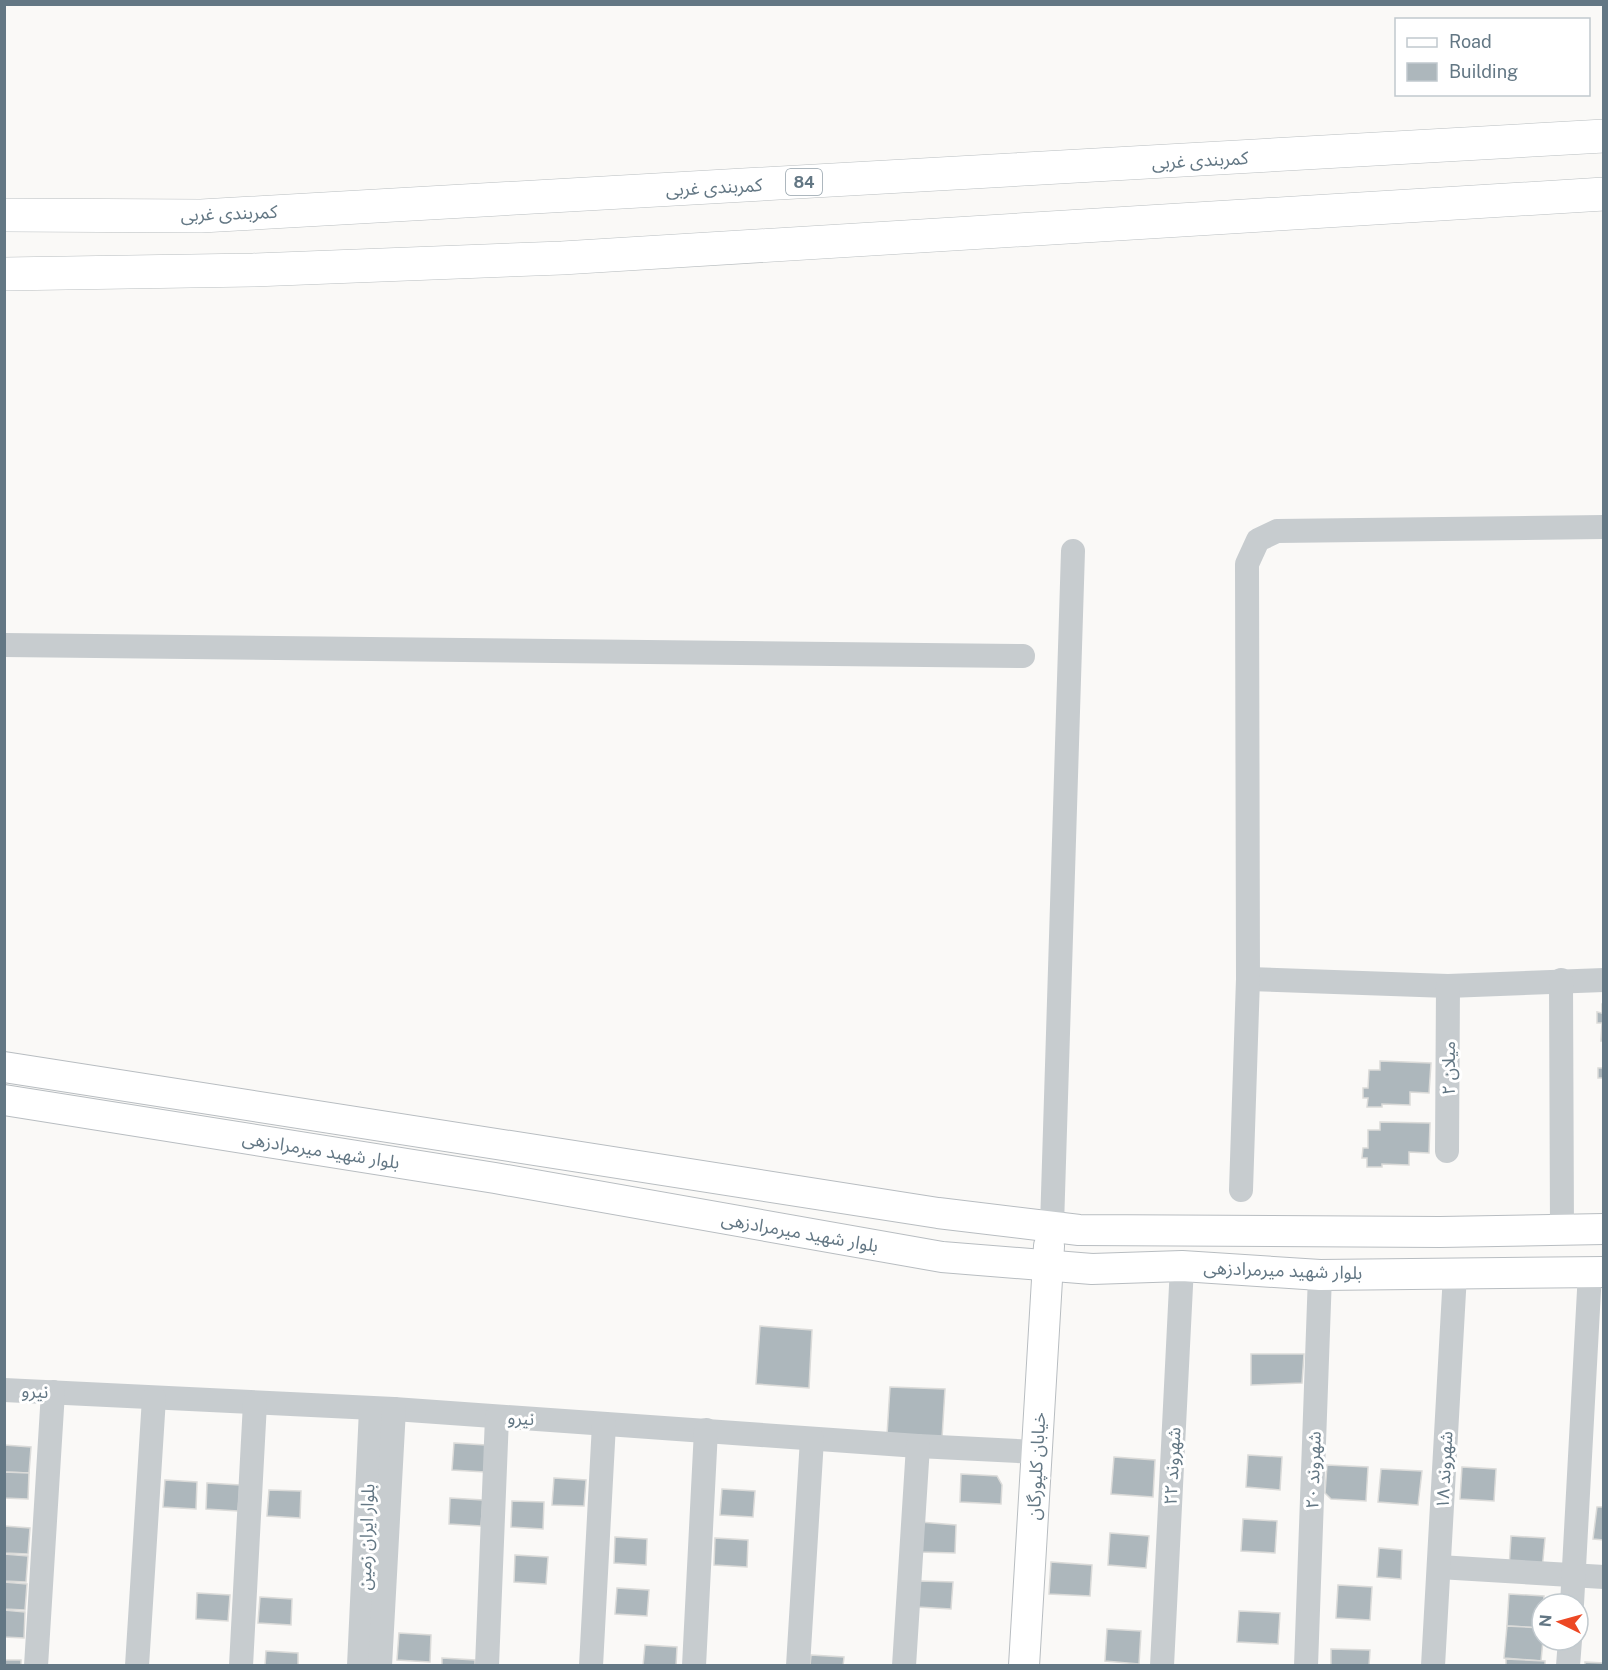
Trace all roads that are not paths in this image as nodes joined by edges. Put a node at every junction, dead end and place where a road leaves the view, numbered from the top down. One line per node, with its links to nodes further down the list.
1 (1604, 136): 3 (highway, کمربندی غربی / 84)
2 (1604, 194): 4 (highway)
3 (4, 215)
4 (4, 274)
5 (1604, 528): 9 (street)
6 (1073, 551): 17 (street)
7 (4, 645): 8 (street)
8 (1023, 656)
9 (1248, 979): 12 (street); 16 (street)
10 (1561, 980): 11 (street); 12 (street); 19 (street)
11 (1604, 980)
12 (1448, 986): 15 (street, میلان ۲)
13 (4, 1067): 17 (main road, بلوار شهید میرمرادزهی)
14 (4, 1100): 20 (main road, بلوار شهید میرمرادزهی)
15 (1447, 1150)
16 (1241, 1190)
17 (1052, 1226): 19 (main road, بلوار شهید میرمرادزهی); 20 (main road, خیابان کلپورگان)
18 (1604, 1229): 19 (main road, بلوار شهید میرمرادزهی)
19 (1562, 1230)
20 (1047, 1266): 21 (main road, بلوار شهید میرمرادزهی); 35 (main road, خیابان کلپورگان)
21 (1182, 1266): 24 (main road, بلوار شهید میرمرادزهی); 51 (street, شهروند ۲۲)
22 (1597, 1272): 23 (main road, بلوار شهید میرمرادزهی); 37 (street)
23 (1455, 1274): 24 (main road, بلوار شهید میرمرادزهی); 36 (street, شهروند ۱۸)
24 (1320, 1275): 52 (street, شهروند ۲۰)
25 (4, 1390): 26 (street, نیرو)
26 (53, 1392): 27 (street, نیرو); 40 (street)
27 (154, 1398): 28 (street, نیرو); 41 (street)
28 (255, 1403): 29 (street, نیرو); 42 (street)
29 (382, 1409): 30 (street, نیرو); 43 (street, بلوار ایران زمین); 44 (street, بلوار ایران زمین)
30 (497, 1417): 31 (street, نیرو); 45 (street)
31 (604, 1424): 32 (street, نیرو); 46 (street)
32 (706, 1430): 33 (street, نیرو); 47 (street)
33 (812, 1439): 34 (street, نیرو); 48 (street)
34 (918, 1446): 35 (street, نیرو); 49 (street)
35 (1036, 1452): 50 (main road, خیابان کلپورگان)
36 (1438, 1567): 37 (street); 53 (street, شهروند ۱۸)
37 (1574, 1575): 38 (street); 39 (street)
38 (1604, 1577)
39 (1573, 1592)
40 (36, 1665)
41 (137, 1665)
42 (241, 1665)
43 (359, 1665)
44 (380, 1665)
45 (487, 1665)
46 (591, 1665)
47 (694, 1665)
48 (798, 1665)
49 (904, 1665)
50 (1024, 1665)
51 (1162, 1665)
52 (1305, 1665)
53 (1433, 1665)

